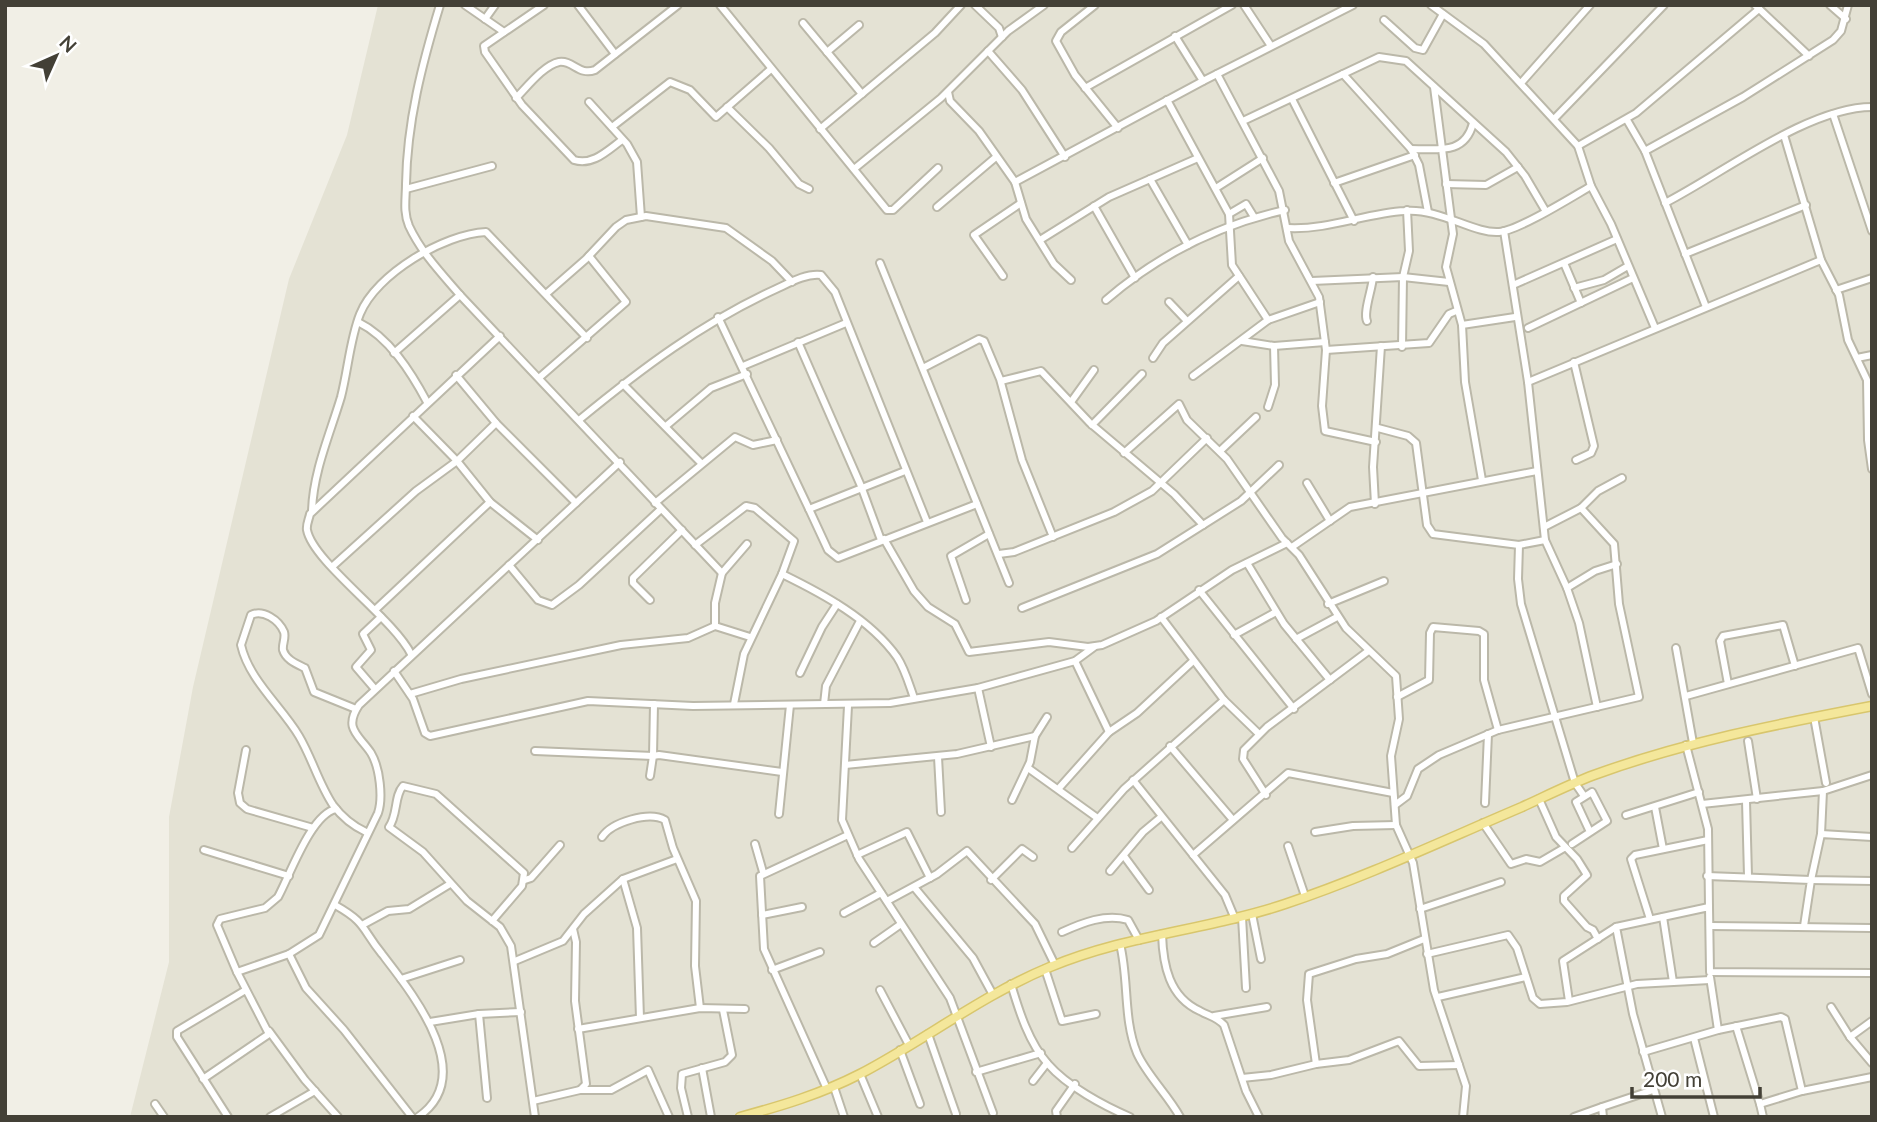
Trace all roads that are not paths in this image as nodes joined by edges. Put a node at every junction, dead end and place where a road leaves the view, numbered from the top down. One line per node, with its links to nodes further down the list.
1 (440, 5): 84 (street)
2 (466, 5): 24 (street)
3 (495, 5): 24 (street)
4 (527, 5): 22 (street)
5 (544, 5): 22 (street)
6 (578, 5): 37 (street)
7 (678, 5): 37 (street)
8 (720, 5): 39 (street)
9 (961, 5): 47 (street)
10 (975, 5): 29 (street)
11 (1044, 5): 30 (street)
12 (1095, 5): 45 (street)
13 (1232, 5): 32 (street)
14 (1244, 5): 34 (street)
15 (1353, 5): 34 (street)
16 (1590, 5): 43 (street)
17 (1664, 5): 57 (street)
18 (1830, 5): 25 (street)
19 (1848, 5): 25 (street)
20 (1432, 6): 23 (street)
21 (1757, 7): 38 (street); 58 (street)
22 (532, 12): 31 (street)
23 (1443, 14): 26 (street); 43 (street)
24 (485, 19): 31 (street)
25 (1846, 19): 38 (street)
26 (1384, 20)
27 (803, 23): 36 (street)
28 (859, 25): 36 (street)
29 (999, 28): 30 (street); 33 (street)
30 (1009, 31): 33 (street)
31 (504, 32): 48 (street)
32 (1175, 36): 42 (street); 45 (street)
33 (1002, 37): 35 (street)
34 (1271, 46): 40 (street)
35 (988, 51): 46 (street); 71 (street)
36 (827, 52): 47 (street)
37 (615, 54): 48 (street)
38 (1809, 56): 69 (street)
39 (771, 69): 54 (street); 63 (street)
40 (1217, 74): 42 (street); 59 (street)
41 (1343, 75): 44 (street); 50 (street); 68 (street)
42 (1203, 80): 51 (street)
43 (1521, 83): 57 (street)
44 (1434, 87): 60 (street); 67 (street)
45 (1085, 88): 62 (street)
46 (948, 92): 49 (street); 52 (street)
47 (862, 94): 63 (street)
48 (516, 98): 65 (street)
49 (941, 98): 52 (street); 77 (street)
50 (1292, 99): 59 (street); 80 (street)
51 (1167, 100): 62 (street); 72 (street)
52 (950, 101): 70 (street)
53 (589, 102): 61 (street)
54 (727, 107): 61 (street); 85 (street)
55 (1872, 107): 56 (street)
56 (1833, 114): 64 (street); 103 (street)
57 (1555, 118): 66 (street)
58 (1627, 120): 66 (street); 69 (street)
59 (1243, 121): 73 (street)
60 (1473, 123): 67 (street); 75 (street)
61 (612, 127): 65 (street)
62 (1118, 128): 71 (street)
63 (820, 129): 77 (street)
64 (1784, 135): 87 (street); 88 (street)
65 (622, 140): 96 (street)
66 (1578, 146): 82 (street)
67 (1440, 150): 68 (street); 81 (street)
68 (1413, 152): 80 (street); 94 (street)
69 (1645, 152): 87 (street)
70 (996, 157): 79 (street); 90 (street)
71 (1065, 157): 79 (street)
72 (1198, 158): 78 (street); 83 (street)
73 (1263, 158): 83 (street); 91 (street)
74 (492, 166): 84 (street)
75 (1518, 167): 81 (street); 93 (street)
76 (937, 168): 77 (street)
77 (854, 169)
78 (1150, 179): 89 (street); 106 (street)
79 (1015, 182): 86 (street)
80 (1334, 183): 99 (street)
81 (1446, 184): 98 (street)
82 (1591, 186): 93 (street); 104 (street)
83 (1216, 188): 95 (street)
84 (406, 189): 107 (street)
85 (809, 189)
86 (1021, 203): 105 (street); 115 (street)
87 (1665, 203): 108 (street)
88 (1805, 205): 108 (street); 110 (street)
89 (1094, 206): 105 (street); 119 (street)
90 (937, 207)
91 (1285, 209): 97 (street); 101 (street)
92 (1408, 210): 94 (street); 99 (street); 118 (street)
93 (1545, 210): 102 (street)
94 (1428, 212): 98 (street)
95 (1229, 214): 97 (street); 100 (street)
96 (641, 217): 109 (street); 126 (street)
97 (1254, 217): 100 (street)
98 (1450, 217): 102 (street); 114 (street)
99 (1354, 222): 101 (street)
100 (1231, 225): 106 (street); 116 (street)
101 (1288, 228): 125 (street)
102 (1504, 231): 128 (street)
103 (1872, 231)
104 (1617, 239): 112 (street); 113 (street)
105 (1040, 240): 122 (street)
106 (1188, 246): 119 (street)
107 (424, 252): 132 (street); 133 (street); 145 (street)
108 (1685, 254): 138 (street)
109 (589, 256): 132 (street); 151 (street)
110 (1821, 260): 130 (street); 138 (street)
111 (880, 262): 164 (street)
112 (1564, 263): 128 (street); 129 (street)
113 (1628, 266): 120 (street); 124 (street)
114 (1446, 267): 123 (street); 127 (street)
115 (1003, 276)
116 (1239, 276): 142 (street); 143 (street)
117 (1373, 277): 118 (street); 125 (street); 144 (street)
118 (1403, 277): 123 (street); 157 (street)
119 (1135, 278): 134 (street)
120 (1633, 278): 131 (street); 149 (street)
121 (1872, 278): 130 (street)
122 (1071, 280)
123 (1432, 280): 127 (street)
124 (1604, 280): 129 (street); 131 (street)
125 (1312, 281): 136 (street)
126 (792, 282): 140 (street); 146 (street)
127 (1449, 282): 139 (street)
128 (1513, 285): 141 (street)
129 (1574, 288): 137 (street)
130 (1836, 290): 161 (street)
131 (1609, 291): 137 (street)
132 (546, 294): 151 (street)
133 (460, 295): 150 (street); 158 (street)
134 (1106, 300)
135 (1169, 302): 143 (street)
136 (1320, 302): 142 (street); 155 (street)
137 (1581, 303): 148 (street)
138 (1706, 307): 149 (street)
139 (1455, 311): 147 (street); 157 (street)
140 (718, 317): 163 (street); 173 (street)
141 (1515, 317): 147 (street); 172 (street)
142 (1268, 320): 152 (street)
143 (1187, 321): 160 (street)
144 (1367, 321)
145 (358, 322): 158 (street); 213 (street)
146 (846, 323): 153 (street); 196 (street)
147 (1462, 324): 199 (street)
148 (1528, 328)
149 (1655, 328): 162 (street)
150 (500, 336): 168 (street); 170 (street)
151 (587, 338): 170 (street)
152 (1242, 341): 154 (street); 169 (street)
153 (798, 342): 163 (street); 202 (street)
154 (1274, 346): 155 (street); 177 (street)
155 (1325, 346): 156 (street); 187 (street)
156 (1381, 346): 157 (street); 184 (street)
157 (1402, 347)
158 (394, 353): 175 (street)
159 (1872, 355): 161 (street)
160 (1153, 358)
161 (1857, 358): 174 (street)
162 (1574, 362): 172 (street); 190 (street)
163 (743, 366): 166 (street)
164 (923, 368): 171 (street); 209 (street)
165 (1094, 370): 176 (street)
166 (747, 374): 183 (street); 186 (street)
167 (1142, 374): 182 (street)
168 (456, 375): 175 (street); 181 (street)
169 (1193, 376)
170 (540, 377): 180 (street)
171 (1001, 382): 176 (street); 220 (street)
172 (1528, 382): 197 (street)
173 (623, 384): 180 (street); 183 (street)
174 (1870, 389): 195 (street)
175 (427, 402): 178 (street)
176 (1072, 402): 182 (street)
177 (1268, 407)
178 (413, 416): 191 (street); 213 (street)
179 (1256, 417): 188 (street)
180 (579, 420): 192 (street)
181 (496, 423): 191 (street); 206 (street)
182 (1093, 425): 189 (street)
183 (666, 426): 193 (street)
184 (1378, 428): 187 (street); 204 (street)
185 (1207, 438): 188 (street); 189 (street); 200 (street)
186 (777, 440): 193 (street); 212 (street)
187 (1376, 442): 208 (street)
188 (1220, 451): 203 (street)
189 (1124, 453): 200 (street)
190 (1576, 460)
191 (457, 461): 205 (street); 232 (street)
192 (620, 462): 206 (street); 207 (street)
193 (701, 463): 207 (street)
194 (1279, 466): 203 (street)
195 (1872, 469)
196 (905, 471): 202 (street); 214 (street)
197 (1537, 471): 199 (street); 217 (street)
198 (1622, 478): 210 (street)
199 (1482, 480): 204 (street)
200 (1160, 482): 216 (street); 220 (street)
201 (1307, 483): 215 (street)
202 (861, 486): 212 (street); 222 (street)
203 (1251, 491): 216 (street); 226 (street)
204 (1423, 495): 208 (street); 227 (street)
205 (490, 502): 221 (street); 244 (street)
206 (576, 503): 221 (street)
207 (655, 503): 211 (street)
208 (1375, 503): 215 (street)
209 (977, 504): 214 (street); 219 (street)
210 (1581, 508): 217 (street); 230 (street)
211 (661, 509): 218 (street); 231 (street)
212 (809, 509): 222 (street)
213 (312, 511): 232 (street)
214 (927, 522): 222 (street)
215 (1330, 522): 226 (street)
216 (1203, 525): 243 (street)
217 (1544, 527): 223 (street)
218 (682, 530): 224 (street); 239 (street)
219 (989, 534): 228 (street); 240 (street)
220 (1053, 537): 228 (street)
221 (538, 540): 231 (street)
222 (883, 540): 254 (street)
223 (1545, 540): 227 (street); 237 (street)
224 (695, 544): 233 (street); 234 (street)
225 (747, 544): 233 (street)
226 (1289, 545): 229 (street); 242 (street)
227 (1519, 545): 283 (street)
228 (999, 554): 236 (street)
229 (1247, 563): 238 (street); 245 (street)
230 (1617, 564): 237 (street); 279 (street)
231 (509, 565): 257 (street)
232 (333, 566): 244 (street)
233 (722, 573): 250 (street)
234 (782, 574): 241 (street); 252 (street)
235 (1384, 580): 242 (street)
236 (1009, 583)
237 (1567, 588): 279 (street)
238 (1199, 590): 247 (street); 251 (street)
239 (650, 600)
240 (966, 600)
241 (837, 604): 249 (street); 262 (street)
242 (1328, 604): 248 (street)
243 (1022, 608)
244 (375, 610): 246 (street)
245 (1276, 612): 251 (street); 253 (street)
246 (381, 617): 257 (street); 265 (street)
247 (1161, 617): 254 (street); 259 (street)
248 (1337, 617): 253 (street); 256 (street)
249 (860, 621): 271 (street); 275 (street)
250 (715, 626): 252 (street); 267 (street)
251 (1234, 635): 281 (street)
252 (750, 637): 274 (street)
253 (1296, 639): 263 (street)
254 (1094, 647): 258 (street)
255 (1676, 648): 269 (street)
256 (1367, 652): 263 (street); 270 (street)
257 (411, 654): 261 (street)
258 (1075, 661): 266 (street); 286 (street)
259 (1193, 661): 272 (street); 286 (street)
260 (1795, 666): 264 (street); 264 (street); 268 (street)
261 (394, 671): 265 (street); 267 (street)
262 (800, 673)
263 (1330, 680): 281 (street)
264 (1728, 684): 269 (street)
265 (373, 688): 280 (street)
266 (978, 688): 271 (street); 293 (street)
267 (410, 694): 273 (street)
268 (1872, 694)
269 (1686, 695): 291 (street)
270 (1397, 697): 285 (street); 309 (street)
271 (914, 698): 277 (street)
272 (1224, 700): 287 (street); 292 (street)
273 (654, 704): 274 (street); 296 (street)
274 (734, 704): 276 (street)
275 (824, 704): 276 (street); 277 (street)
276 (790, 705): 300 (street)
277 (848, 706): 298 (street)
278 (1872, 706): 284 (main road)
279 (1597, 707): 283 (street)
280 (356, 709): 319 (street); 330 (street)
281 (1294, 709): 287 (street)
282 (1047, 717): 289 (street)
283 (1554, 717): 285 (street); 304 (street)
284 (1814, 717): 291 (main road); 305 (street)
285 (1498, 730): 288 (street)
286 (1109, 732): 306 (street)
287 (1259, 734): 310 (street)
288 (1488, 734): 316 (street); 318 (street)
289 (1035, 736): 293 (street); 299 (street)
290 (1748, 741): 313 (street)
291 (1690, 744): 304 (main road); 308 (street)
292 (1170, 746): 303 (street); 326 (street)
293 (992, 747): 297 (street)
294 (246, 750): 329 (street)
295 (535, 751): 296 (street)
296 (653, 756): 300 (street); 302 (street)
297 (938, 757): 298 (street); 321 (street)
298 (845, 765): 334 (street)
299 (1028, 768): 306 (street); 314 (street)
300 (782, 772): 322 (street)
301 (1872, 775): 307 (street)
302 (650, 776)
303 (1133, 780): 324 (street); 325 (street)
304 (1575, 783): 311 (street); 312 (main road)
305 (1826, 783)
306 (1060, 788): 324 (street)
307 (1822, 791): 313 (street); 333 (street)
308 (1699, 792): 317 (street); 320 (street)
309 (1393, 793): 310 (street); 318 (street)
310 (1266, 795): 326 (street)
311 (1584, 796): 332 (street); 332 (street)
312 (1539, 799): 327 (main road); 343 (street)
313 (1756, 799): 315 (street)
314 (1012, 800)
315 (1746, 802): 317 (street); 356 (street)
316 (1485, 803)
317 (1702, 804): 337 (street)
318 (1395, 805): 328 (street)
319 (333, 807): 329 (street); 330 (street)
320 (1655, 807): 323 (street); 344 (street)
321 (941, 812)
322 (779, 814)
323 (1626, 816)
324 (1097, 817): 342 (street)
325 (1161, 817): 347 (street); 349 (street)
326 (1233, 820): 347 (street)
327 (1483, 823): 343 (street); 348 (main road)
328 (1396, 825): 331 (street); 348 (street)
329 (313, 828): 354 (street)
330 (366, 832): 370 (street)
331 (1315, 832)
332 (1590, 832): 339 (street)
333 (1821, 834): 336 (street); 361 (street)
334 (848, 835): 346 (street); 353 (street)
335 (602, 836): 351 (street)
336 (1872, 837)
337 (1708, 840): 344 (street); 355 (street)
338 (755, 844): 353 (street)
339 (1572, 844)
340 (560, 845): 359 (street)
341 (1288, 846): 368 (street)
342 (1072, 848)
343 (1564, 848): 391 (street)
344 (1663, 849): 379 (street)
345 (204, 850): 354 (street)
346 (857, 855): 357 (street); 367 (street)
347 (1193, 855): 378 (street)
348 (1408, 855): 368 (main road); 373 (street)
349 (1124, 856): 352 (street); 366 (street)
350 (1033, 857): 360 (street)
351 (677, 859): 358 (street); 420 (street)
352 (1110, 871)
353 (764, 872): 376 (street)
354 (289, 876): 404 (street)
355 (1707, 876): 356 (street); 372 (street)
356 (1748, 876): 361 (street)
357 (930, 878): 360 (street); 365 (street)
358 (623, 879): 387 (street); 428 (street)
359 (525, 880): 364 (street); 380 (street)
360 (991, 880): 401 (street)
361 (1811, 880): 362 (street); 384 (street)
362 (1872, 881)
363 (1501, 882): 373 (street)
364 (450, 884): 380 (street); 381 (street)
365 (914, 887): 369 (street); 415 (street)
366 (1149, 890)
367 (881, 893): 369 (street); 374 (street)
368 (1305, 896): 375 (main road)
369 (887, 901): 382 (street)
370 (335, 905): 381 (street); 396 (street)
371 (802, 907): 376 (street)
372 (1709, 907): 377 (street); 383 (street)
373 (1420, 909): 390 (street)
374 (844, 913)
375 (1252, 914): 378 (main road); 398 (street)
376 (762, 915): 403 (street)
377 (1663, 917): 379 (street); 409 (street)
378 (1238, 918): 389 (main road); 412 (street)
379 (1650, 919): 385 (street)
380 (492, 922): 400 (street)
381 (364, 924): 408 (street)
382 (901, 924): 393 (street); 425 (street)
383 (1710, 926): 384 (street); 406 (street)
384 (1804, 926): 386 (street)
385 (1616, 927): 391 (street); 411 (street)
386 (1871, 928)
387 (573, 929): 400 (street); 432 (street)
388 (1062, 932): 392 (street)
389 (1162, 934): 392 (main road); 427 (street)
390 (1424, 939): 397 (street); 444 (street)
391 (1598, 939): 417 (street)
392 (1139, 940): 394 (main road)
393 (874, 943)
394 (1120, 944): 401 (main road); 484 (street)
395 (820, 952): 403 (street)
396 (289, 954): 404 (street); 473 (street)
397 (1427, 954): 407 (street); 416 (street)
398 (1261, 959)
399 (460, 960): 408 (street)
400 (515, 961): 423 (street)
401 (1055, 965): 402 (main road)
402 (1045, 969): 410 (main road); 426 (street)
403 (772, 971): 454 (street)
404 (236, 972): 414 (street)
405 (1872, 973): 406 (street)
406 (1710, 976): 409 (street); 433 (street)
407 (1526, 977): 416 (street); 417 (street)
408 (401, 979): 430 (street)
409 (1673, 982): 411 (street)
410 (1011, 985): 415 (main road); 441 (street)
411 (1629, 986): 417 (street); 440 (street)
412 (1246, 988)
413 (880, 990): 438 (street)
414 (244, 991): 434 (street); 451 (street)
415 (992, 993): 425 (main road)
416 (1438, 998): 445 (street)
417 (1569, 1001)
418 (1267, 1007): 427 (street)
419 (1830, 1007): 436 (street)
420 (700, 1008): 422 (street); 428 (street)
421 (745, 1009): 422 (street)
422 (723, 1010): 446 (street)
423 (521, 1012): 424 (street); 460 (street)
424 (479, 1014): 430 (street); 459 (street)
425 (958, 1014): 435 (main road); 447 (street)
426 (1096, 1014)
427 (1214, 1016): 450 (street)
428 (640, 1018): 432 (street)
429 (1872, 1021): 436 (street)
430 (430, 1022): 474 (street)
431 (1736, 1026): 433 (street); 458 (street); 463 (street)
432 (578, 1029): 455 (street)
433 (1718, 1030): 437 (street)
434 (269, 1031): 451 (street); 457 (street)
435 (928, 1034): 438 (main road); 467 (street)
436 (1850, 1037): 443 (street)
437 (1693, 1038): 440 (street); 490 (street)
438 (909, 1045): 439 (main road)
439 (900, 1050): 448 (main road); 462 (street)
440 (1643, 1052): 456 (street)
441 (1041, 1053): 442 (street); 447 (street)
442 (1047, 1063): 452 (street); 453 (street)
443 (1872, 1063)
444 (1316, 1065): 445 (street); 450 (street)
445 (1459, 1065): 486 (street)
446 (702, 1068): 477 (street); 478 (street)
447 (976, 1072): 465 (street)
448 (860, 1074): 454 (main road); 481 (street)
449 (1872, 1077): 458 (street)
450 (1242, 1078): 485 (street)
451 (203, 1079): 470 (street)
452 (1033, 1081)
453 (1075, 1084): 468 (street); 482 (street)
454 (831, 1088): 466 (main road); 480 (street)
455 (580, 1090): 460 (street); 476 (street)
456 (1653, 1090): 464 (street); 489 (street)
457 (315, 1091): 471 (street); 472 (street)
458 (1802, 1091): 463 (street)
459 (487, 1098)
460 (533, 1101): 475 (street)
461 (155, 1104): 469 (street)
462 (920, 1104)
463 (1760, 1104): 491 (street)
464 (1602, 1107): 487 (street); 488 (street)
465 (993, 1112)
466 (759, 1114): 479 (main road)
467 (956, 1114)
468 (1116, 1114): 483 (street)
469 (164, 1117)
470 (228, 1117)
471 (270, 1117)
472 (338, 1117)
473 (412, 1117)
474 (418, 1117)
475 (535, 1117)
476 (669, 1117)
477 (688, 1117)
478 (711, 1117)
479 (740, 1117)
480 (844, 1117)
481 (878, 1117)
482 (1057, 1117)
483 (1130, 1117)
484 (1180, 1117)
485 (1259, 1117)
486 (1463, 1117)
487 (1574, 1117)
488 (1603, 1117)
489 (1662, 1117)
490 (1714, 1117)
491 (1763, 1117)

